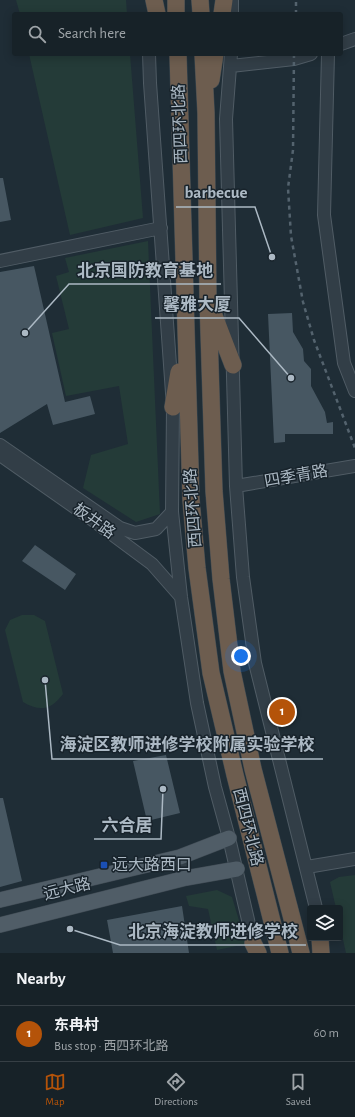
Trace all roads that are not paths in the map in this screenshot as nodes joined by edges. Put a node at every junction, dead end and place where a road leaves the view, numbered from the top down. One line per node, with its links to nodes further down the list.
1 (148, 0): 7 (street)
2 (154, 0): 8 (highway)
3 (176, 0): 9 (highway)
4 (200, 0): 10 (highway)
5 (224, 0): 11 (highway)
6 (232, 0): 12 (street)
7 (148, 12)
8 (157, 12)
9 (176, 12)
10 (201, 12)
11 (222, 12)
12 (232, 12)
13 (355, 39): 14 (street)
14 (343, 43)
15 (149, 56): 25 (street, 西四环北路)
16 (168, 56): 23 (highway)
17 (178, 56): 23 (highway, 西四环北路)
18 (203, 56): 24 (highway, 西四环北路)
19 (215, 56): 24 (highway)
20 (302, 56): 22 (street)
21 (328, 56): 30 (street)
22 (231, 60): 29 (street)
23 (180, 103): 28 (highway, 西四环北路)
24 (206, 114): 27 (highway, 西四环北路)
25 (161, 228): 26 (street); 31 (street, 西四环北路)
26 (0, 261)
27 (208, 302): 29 (highway); 51 (highway, 西四环北路)
28 (185, 330): 31 (highway); 50 (highway, 西四环北路)
29 (233, 365): 35 (street)
30 (355, 391)
31 (173, 407): 36 (street, 西四环北路)
32 (0, 445): 36 (street)
33 (0, 455): 37 (street, 板井路)
34 (355, 466): 35 (street, 四季青路)
35 (236, 486): 41 (street)
36 (172, 512): 37 (street, 西四环北路)
37 (181, 597): 38 (street, 西四环北路)
38 (229, 838): 39 (main road, 远大路); 42 (street, 西四环北路)
39 (180, 857): 43 (street); 44 (main road, 远大路)
40 (355, 859): 41 (street)
41 (307, 867): 45 (street)
42 (236, 869): 43 (main road, 远大路); 49 (street, 西四环北路)
43 (186, 878): 46 (main road, 远大路)
44 (0, 900)
45 (315, 905)
46 (0, 925)
47 (322, 941): 52 (highway)
48 (323, 941): 53 (street)
49 (255, 950)
50 (280, 953)
51 (301, 953)
52 (321, 953)
53 (327, 953)

